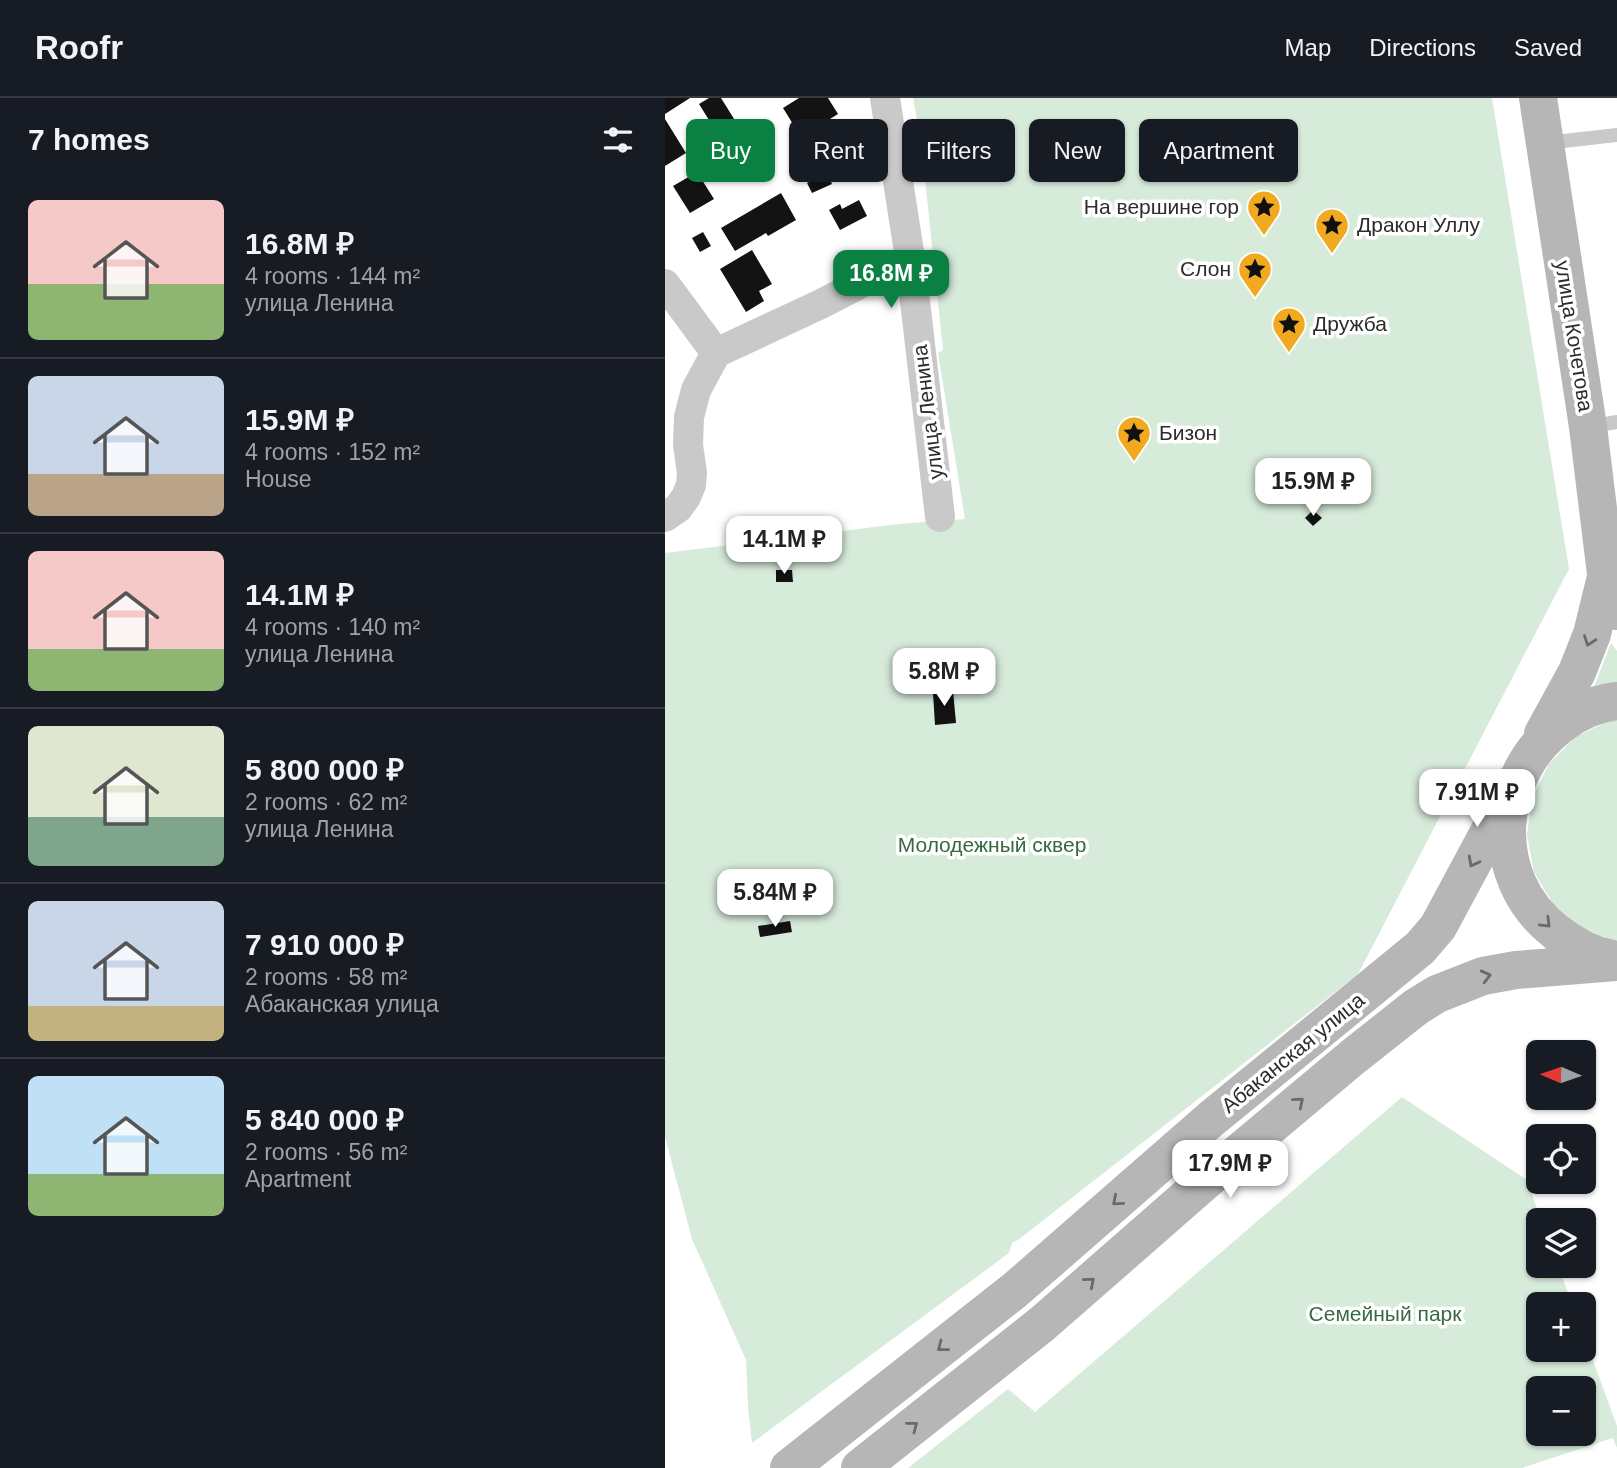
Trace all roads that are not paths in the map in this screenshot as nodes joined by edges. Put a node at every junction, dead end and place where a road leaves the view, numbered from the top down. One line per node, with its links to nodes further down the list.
1 (885, 98): 5 (street, улица Ленина)
2 (1538, 98): 4 (main road, улица Кочетова)
3 (1617, 135): 4 (lane)
4 (1545, 144): 8 (main road, улица Кочетова)
5 (910, 258): 7 (street); 10 (street, улица Ленина)
6 (665, 284): 7 (street)
7 (716, 353): 9 (street)
8 (1602, 424): 11 (main road, улица Кочетова)
9 (665, 517)
10 (940, 517)
11 (1606, 575): 12 (main road, улица Кочетова); 14 (main road, улица Кочетова, one-way to 14)
12 (1617, 611)
13 (1617, 701): 14 (main road)
14 (1520, 773): 15 (main road, one-way to 15); 16 (main road, Абаканская улица, one-way to 16)
15 (1617, 961): 17 (main road, Абаканская улица, one-way to 15)
16 (790, 1467)
17 (860, 1468)

